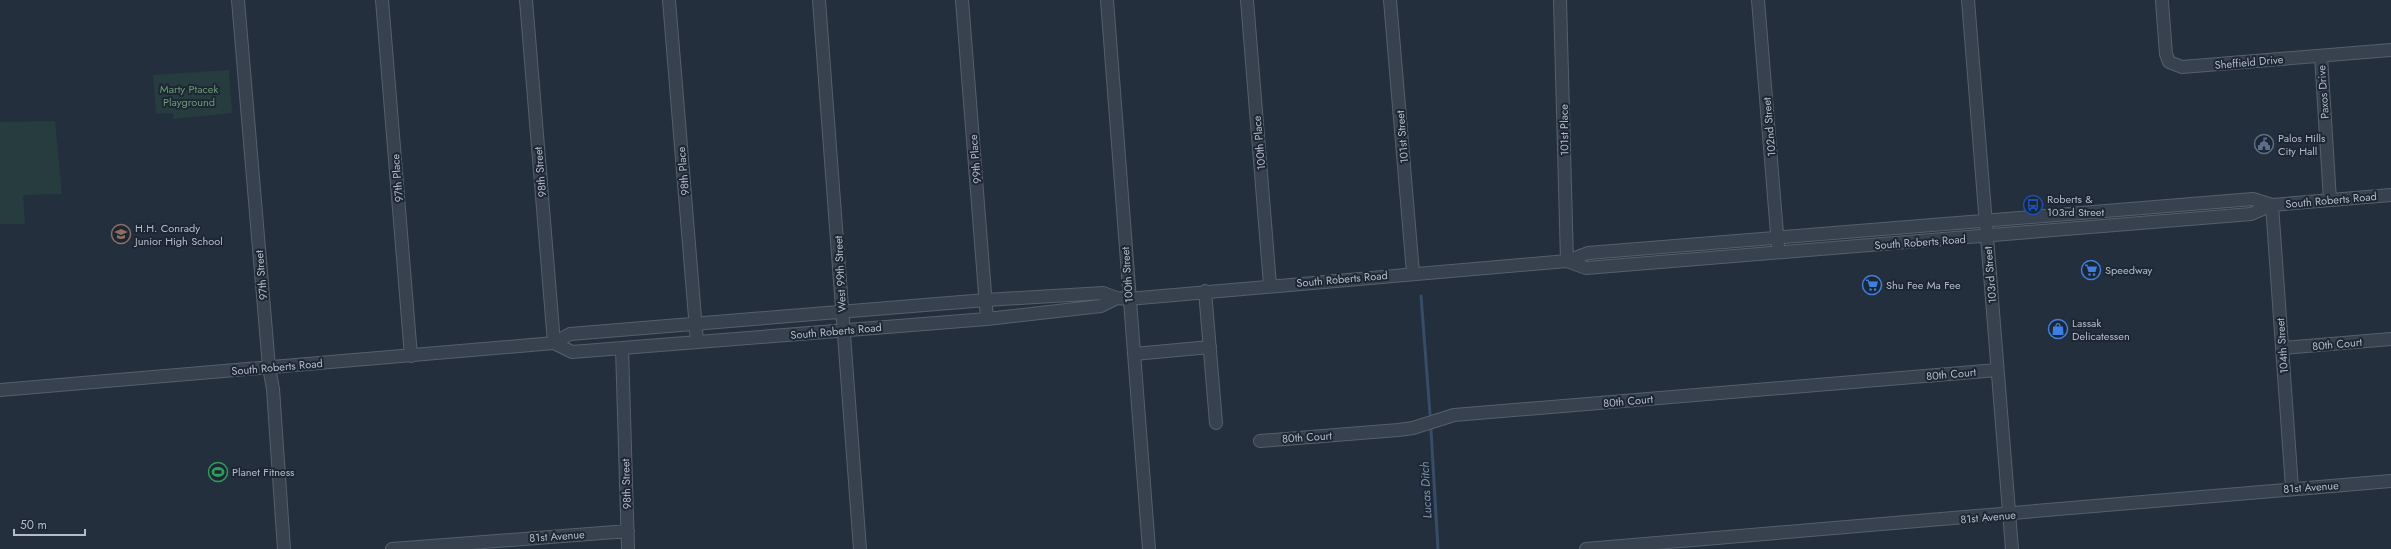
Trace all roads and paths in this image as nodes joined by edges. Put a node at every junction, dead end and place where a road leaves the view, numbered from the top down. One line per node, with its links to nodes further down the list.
1 (238, 0): 41 (street, 97th Street)
2 (382, 0): 40 (street, 97th Place)
3 (526, 0): 35 (street, 98th Street)
4 (668, 0): 31 (street, 98th Place)
5 (819, 0): 29 (street, West 99th Street)
6 (962, 0): 28 (street, 99th Place)
7 (1107, 0): 27 (street, 100th Street)
8 (1247, 0): 25 (street, 100th Place)
9 (1390, 0): 24 (street, 101st Street)
10 (1560, 0): 23 (street, 101st Place)
11 (1758, 0): 21 (street, 102nd Street)
12 (1968, 0): 19 (street, 103rd Street)
13 (2162, 1): 15 (street, Sheffield Drive)
14 (2391, 50): 15 (street, Sheffield Drive)
15 (2321, 56): 17 (street, Paxos Drive)
16 (2391, 195): 17 (street, South Roberts Road)
17 (2330, 200): 18 (street, South Roberts Road)
18 (2272, 205): 19 (street, South Roberts Road); 20 (street, South Roberts Road); 38 (street, 104th Street)
19 (1985, 220): 20 (street, 103rd Street); 21 (street, South Roberts Road)
20 (1987, 237): 22 (street, South Roberts Road); 42 (street, 103rd Street)
21 (1778, 238): 22 (street, 102nd Street); 23 (street, South Roberts Road)
22 (1779, 253): 23 (street, South Roberts Road)
23 (1567, 261): 24 (street, South Roberts Road)
24 (1413, 273): 25 (street, South Roberts Road)
25 (1270, 285): 26 (street, South Roberts Road)
26 (1205, 291): 27 (street, South Roberts Road); 36 (street)
27 (1123, 298): 28 (street, South Roberts Road); 30 (street, South Roberts Road); 39 (street, 100th Street)
28 (986, 300): 29 (street, South Roberts Road); 30 (street, 99th Place)
29 (842, 312): 31 (street, South Roberts Road); 32 (street, West 99th Street)
30 (988, 319): 32 (street, South Roberts Road)
31 (696, 324): 34 (street, 98th Place); 35 (street, South Roberts Road)
32 (843, 331): 34 (street, South Roberts Road); 53 (street, West 99th Street)
33 (2391, 339): 38 (street, 80th Court)
34 (697, 342): 37 (street, South Roberts Road)
35 (554, 343): 37 (street, South Roberts Road); 40 (street, South Roberts Road)
36 (1210, 347): 39 (street); 44 (street)
37 (622, 348): 49 (street, 98th Street)
38 (2282, 348): 47 (street, 104th Street)
39 (1134, 354): 54 (street, 100th Street)
40 (411, 356): 41 (street, South Roberts Road)
41 (269, 367): 43 (street, South Roberts Road); 50 (street, 97th Street)
42 (1998, 370): 45 (street, 80th Court); 48 (street, 103rd Street)
43 (0, 390)
44 (1216, 423)
45 (1260, 441)
46 (2391, 481): 47 (street, 81st Avenue)
47 (2292, 488): 48 (street, 81st Avenue)
48 (2009, 515): 55 (street, 81st Avenue); 56 (street, 103rd Street)
49 (628, 531): 51 (street, 81st Avenue); 52 (street, 98th Street)
50 (284, 549)
51 (392, 549)
52 (628, 549)
53 (860, 549)
54 (1149, 549)
55 (1586, 549)
56 (2012, 549)

